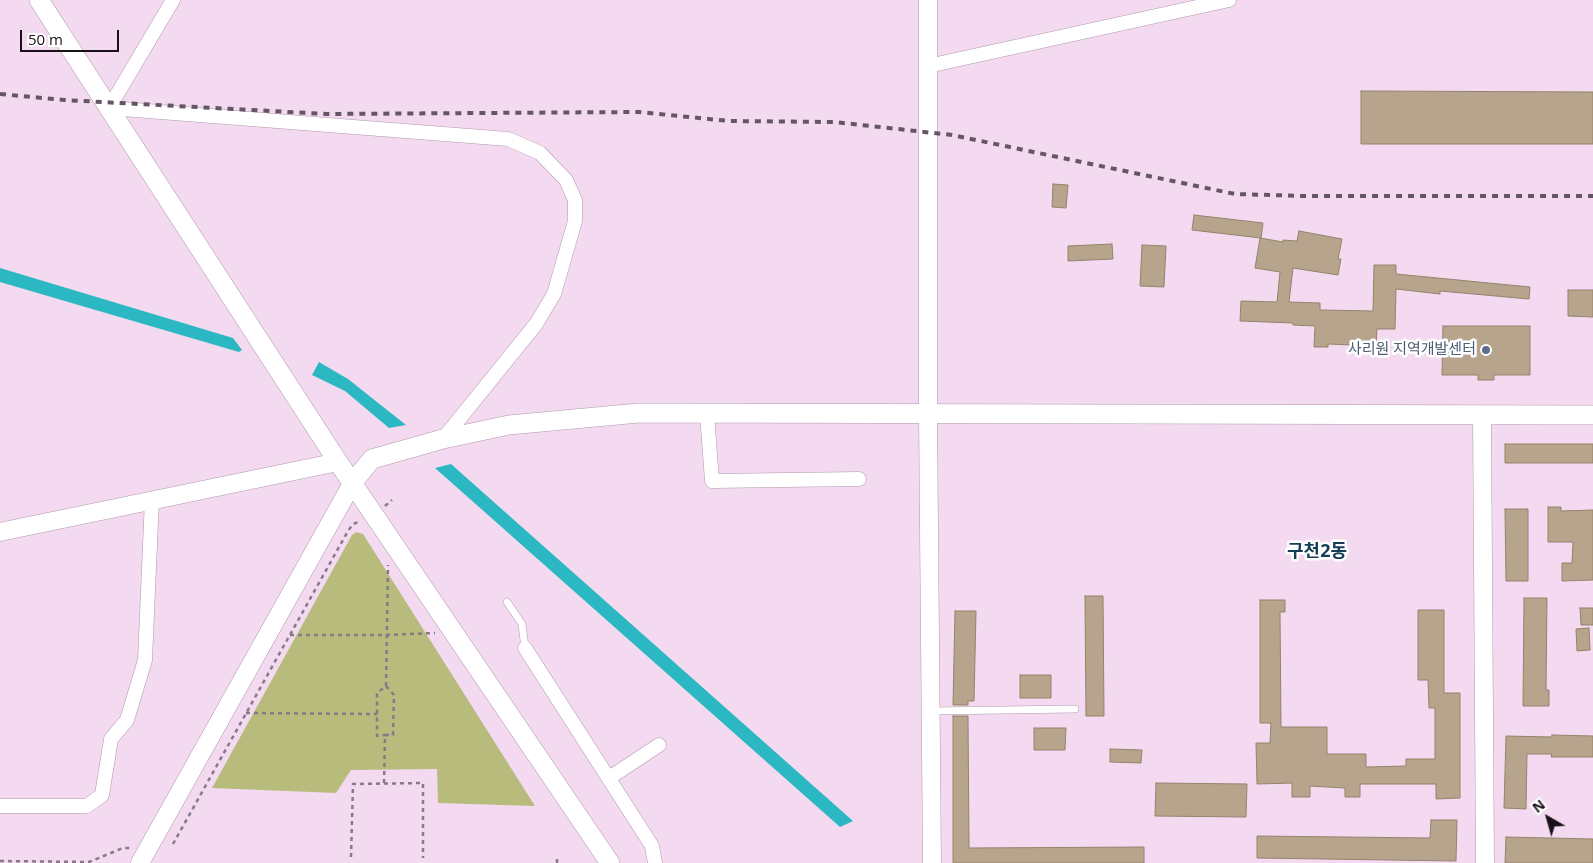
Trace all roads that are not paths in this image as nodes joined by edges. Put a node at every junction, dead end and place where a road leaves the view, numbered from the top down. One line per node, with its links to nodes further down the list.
1 (39, 0): 6 (main road)
2 (173, 0): 6 (street)
3 (928, 0): 5 (street)
4 (1229, 0): 5 (street)
5 (928, 66): 8 (street)
6 (109, 108): 11 (street); 12 (main road)
7 (708, 414): 8 (main road); 11 (main road); 13 (street)
8 (928, 415): 9 (main road); 20 (street)
9 (1482, 415): 10 (main road); 28 (street)
10 (1593, 415)
11 (443, 439): 14 (main road)
12 (338, 462): 14 (main road); 15 (street)
13 (859, 479)
14 (353, 482): 24 (street); 25 (main road)
15 (152, 499): 16 (street); 23 (street)
16 (0, 532)
17 (507, 602): 18 (lane)
18 (525, 648): 22 (street)
19 (1075, 709): 20 (lane)
20 (930, 711): 27 (street)
21 (659, 745): 22 (street)
22 (608, 778): 26 (street)
23 (0, 806)
24 (140, 863)
25 (610, 863)
26 (655, 863)
27 (932, 863)
28 (1485, 863)

